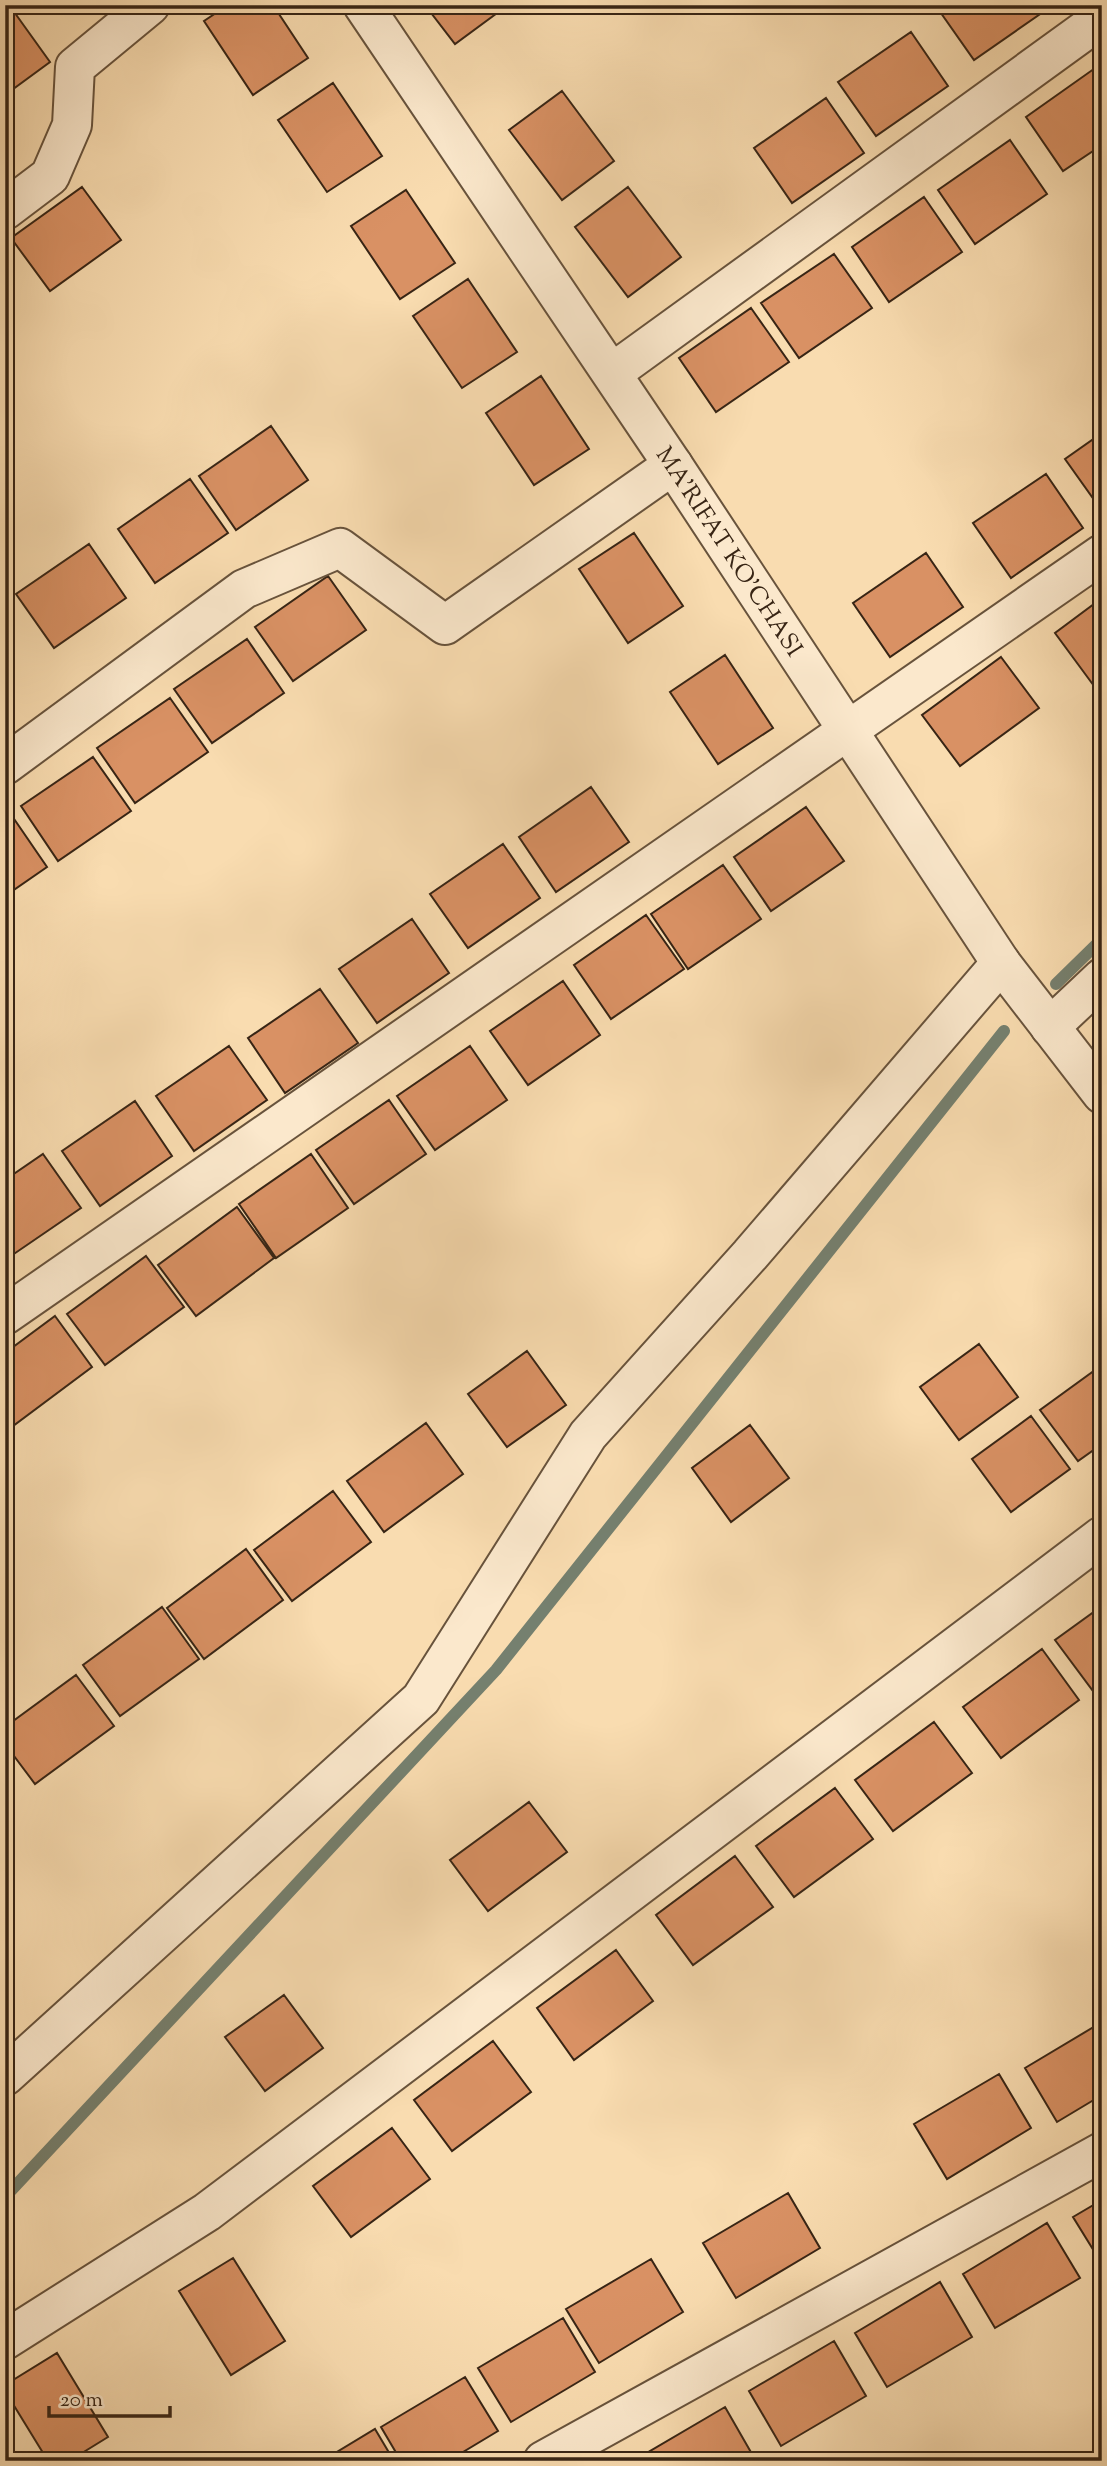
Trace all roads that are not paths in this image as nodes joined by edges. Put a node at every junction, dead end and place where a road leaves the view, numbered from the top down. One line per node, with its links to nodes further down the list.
1 (150, 5): 4 (street)
2 (363, 5): 5 (street, MA'RIFAT KO'CHASI)
3 (1102, 18): 5 (street)
4 (5, 210)
5 (612, 373): 6 (street, MA'RIFAT KO'CHASI)
6 (673, 465): 8 (street, MA'RIFAT KO'CHASI); 9 (street)
7 (1102, 554): 8 (street)
8 (848, 731): 10 (street, MA'RIFAT KO'CHASI); 14 (street)
9 (5, 765)
10 (1001, 963): 12 (street, MA'RIFAT KO'CHASI); 16 (street)
11 (1102, 978): 12 (street)
12 (1050, 1027): 13 (street, MA'RIFAT KO'CHASI)
13 (1102, 1094)
14 (5, 1315)
15 (1102, 1536): 18 (street)
16 (5, 2076)
17 (1102, 2152): 19 (street)
18 (5, 2340)
19 (543, 2461)

